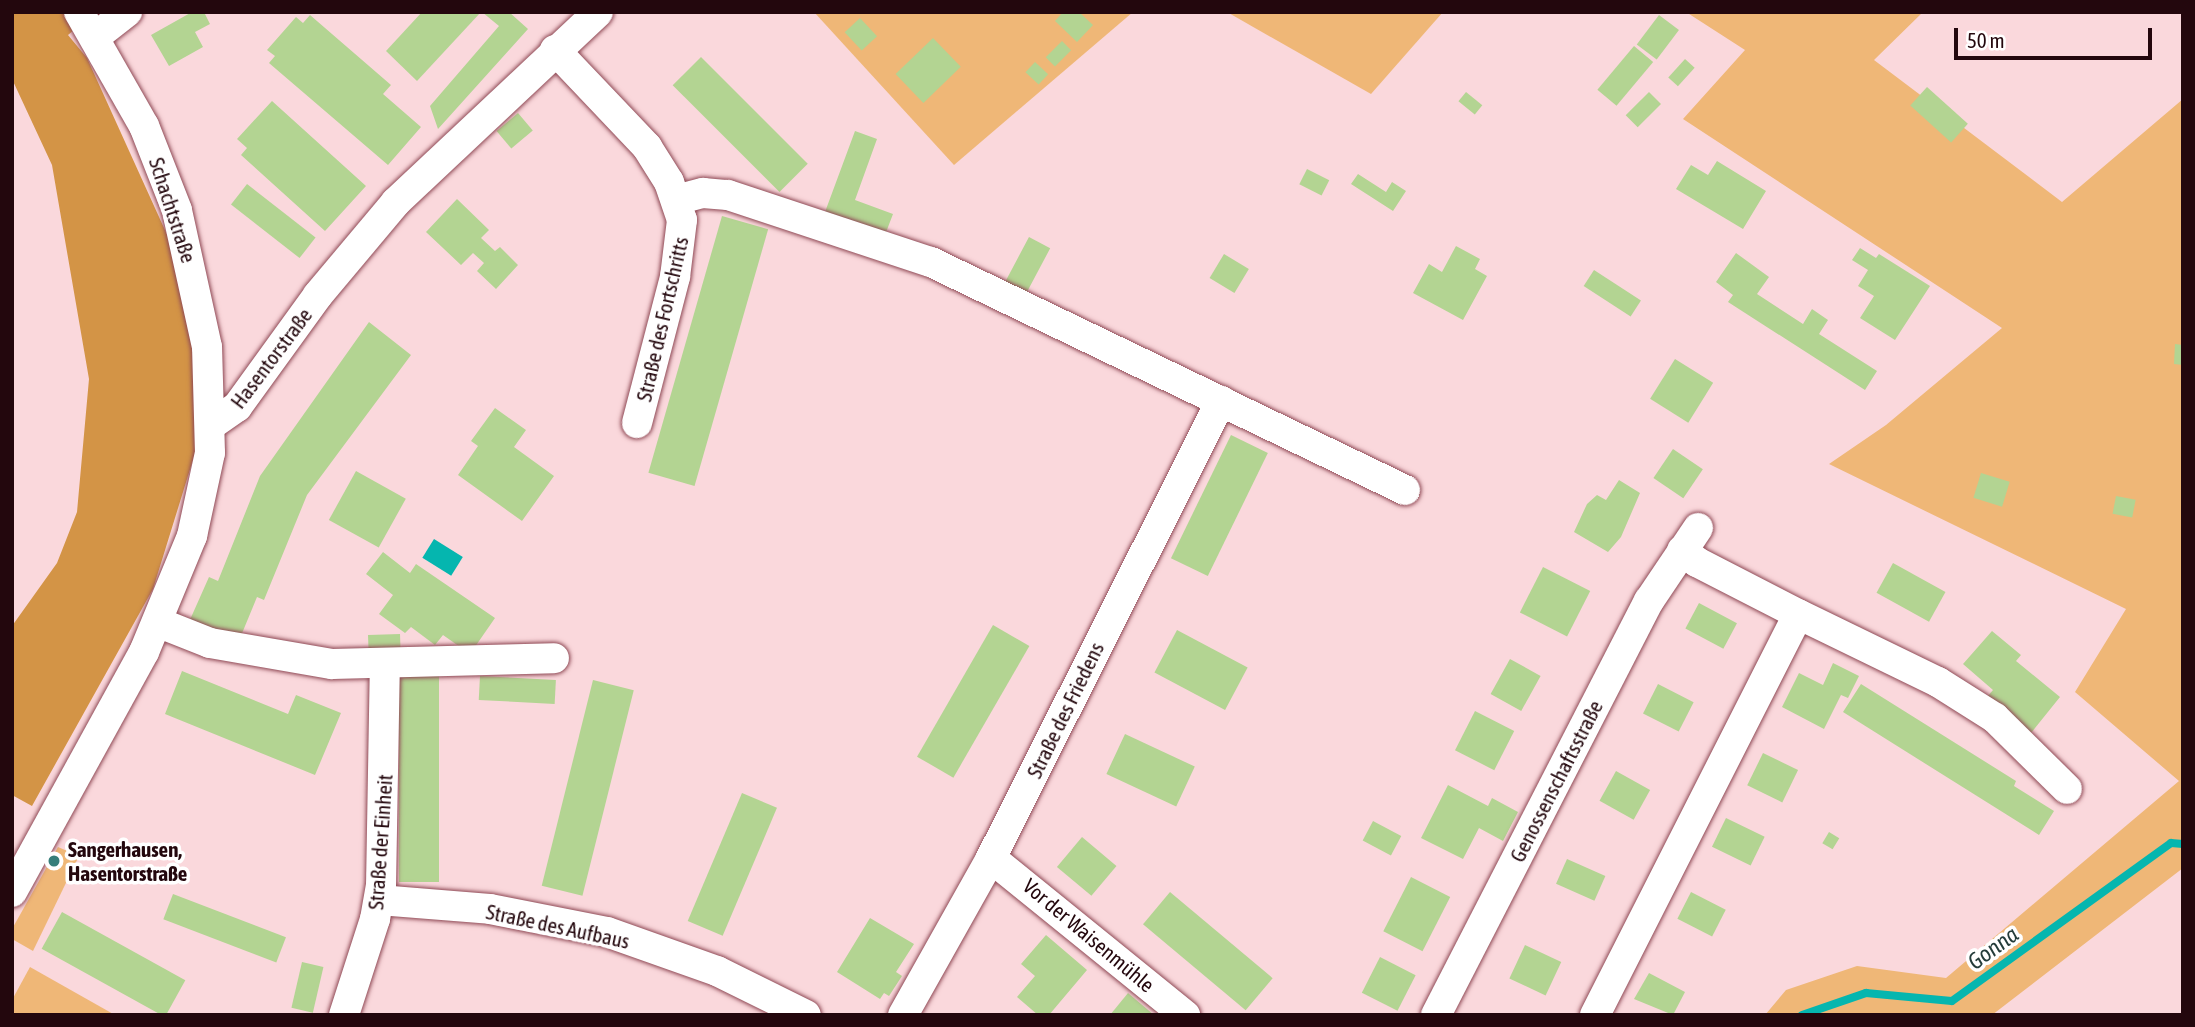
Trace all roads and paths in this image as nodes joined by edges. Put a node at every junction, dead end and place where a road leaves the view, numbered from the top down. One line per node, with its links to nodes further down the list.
1 (79, 12): 4 (street, Schachtstraße)
2 (127, 12): 4 (street)
3 (598, 12): 5 (street, Hasentorstraße)
4 (95, 37): 9 (street, Schachtstraße)
5 (555, 50): 6 (street, Straße des Fortschritts); 9 (street, Hasentorstraße)
6 (676, 200): 7 (street); 8 (street, Straße des Fortschritts)
7 (1221, 401): 10 (street); 16 (street, Straße des Friedens)
8 (637, 422)
9 (211, 425): 12 (street, Hasentorstraße)
10 (1405, 490)
11 (1798, 614): 15 (street, Genossenschaftsstraße); 23 (street, Genossenschaftsstraße); 24 (street)
12 (157, 622): 14 (street); 17 (street, Hasentorstraße)
13 (554, 658): 14 (street)
14 (385, 664): 18 (street, Straße der Einheit)
15 (2067, 789)
16 (991, 858): 21 (street, Straße des Friedens); 22 (street, Vor der Waisenmühle)
17 (12, 892)
18 (379, 900): 19 (street, Straße der Einheit); 20 (street, Straße des Aufbaus)
19 (344, 1015)
20 (806, 1015)
21 (903, 1015)
22 (1185, 1015)
23 (1436, 1015)
24 (1595, 1015)

